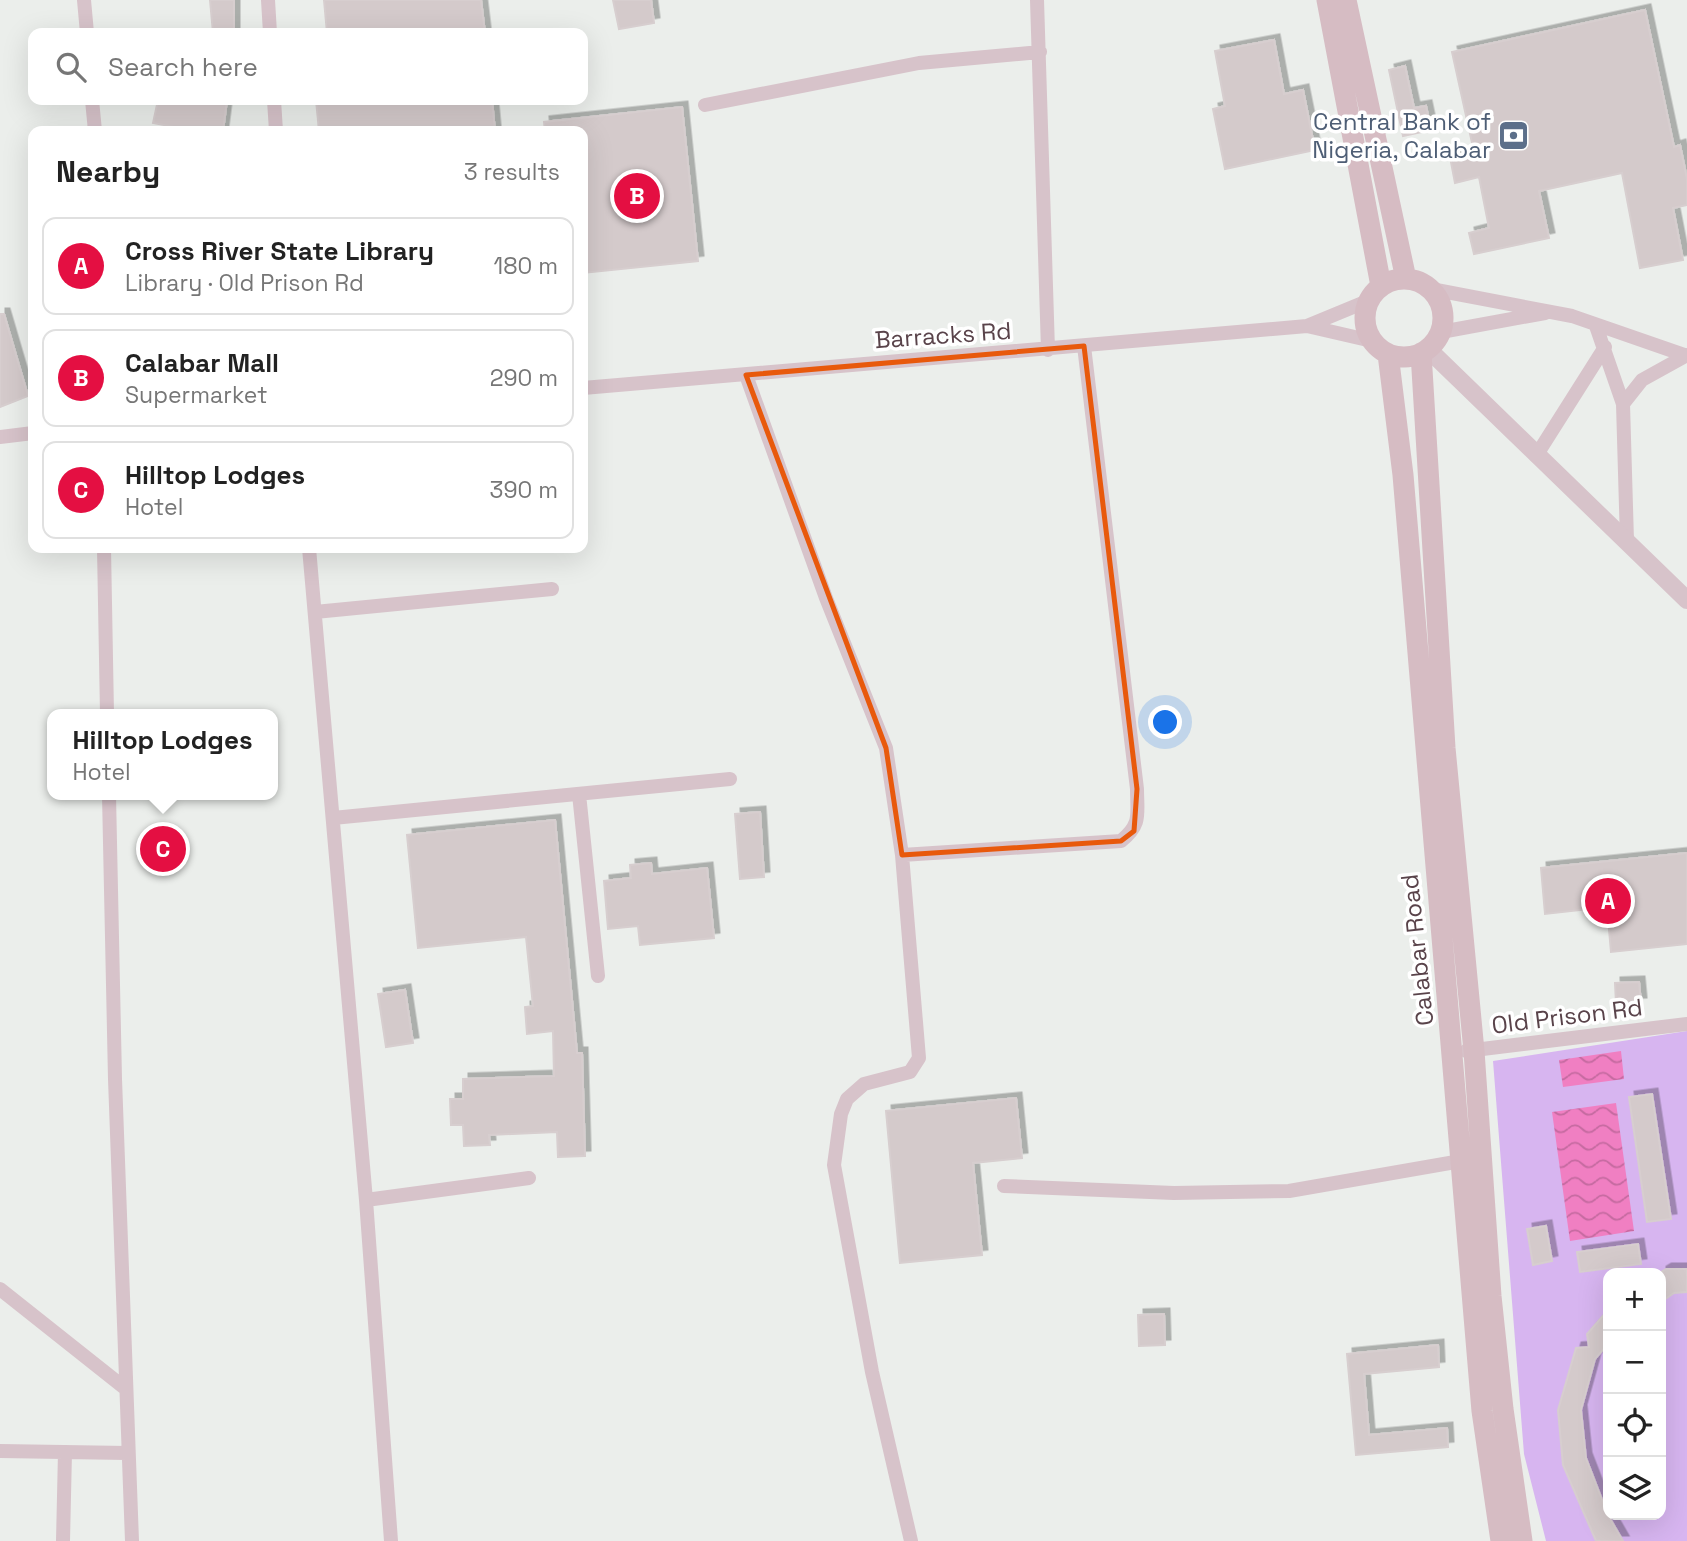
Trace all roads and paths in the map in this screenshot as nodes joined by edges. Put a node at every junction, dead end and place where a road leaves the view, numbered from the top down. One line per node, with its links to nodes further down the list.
1 (84, 0): 6 (street)
2 (268, 0): 7 (street)
3 (1037, 0): 8 (street)
4 (1327, 0): 16 (main road)
5 (1346, 0): 14 (main road)
6 (87, 28)
7 (270, 28)
8 (1040, 52): 9 (street); 24 (street)
9 (705, 104)
10 (92, 105): 12 (street)
11 (274, 105): 13 (street)
12 (95, 126)
13 (276, 126)
14 (1406, 279): 15 (main road); 16 (main road)
15 (1431, 289): 17 (street); 20 (main road)
16 (1376, 293): 19 (street, Barracks Rd); 22 (main road)
17 (1554, 311): 18 (street); 20 (street)
18 (1596, 326): 23 (street); 25 (street)
19 (1307, 327): 21 (street, Barracks Rd); 22 (street, Barracks Rd)
20 (1430, 345): 22 (main road); 31 (street); 46 (main road, Calabar Road)
21 (1084, 346): 24 (street, Barracks Rd); 43 (street)
22 (1380, 347): 46 (main road, Calabar Road)
23 (1605, 347): 28 (street); 31 (street)
24 (1048, 349): 26 (street, Barracks Rd)
25 (1687, 356): 28 (street)
26 (746, 374): 27 (street, Barracks Rd); 43 (street)
27 (588, 388)
28 (1623, 404): 32 (street)
29 (28, 434): 30 (street)
30 (0, 437)
31 (1536, 456): 32 (street)
32 (1627, 541): 36 (street)
33 (104, 553): 38 (street)
34 (309, 553): 37 (street)
35 (552, 589): 37 (street)
36 (1687, 600)
37 (315, 612): 42 (street)
38 (107, 709)
39 (730, 779): 40 (street)
40 (579, 794): 42 (street); 44 (street)
41 (109, 800): 52 (street)
42 (333, 818): 50 (street)
43 (902, 855): 59 (street)
44 (598, 976)
45 (1687, 1024): 46 (street, Old Prison Rd)
46 (1464, 1051): 47 (main road, Calabar Road); 61 (main road, Calabar Road)
47 (1461, 1161): 49 (street); 60 (main road, Calabar Road)
48 (528, 1178): 50 (street)
49 (1004, 1186)
50 (366, 1200): 58 (street)
51 (0, 1289): 52 (street)
52 (126, 1389): 55 (street)
53 (0, 1451): 54 (street)
54 (65, 1452): 55 (street); 56 (street)
55 (127, 1453): 57 (street)
56 (63, 1541)
57 (132, 1541)
58 (391, 1541)
59 (911, 1541)
60 (1501, 1541)
61 (1522, 1541)

